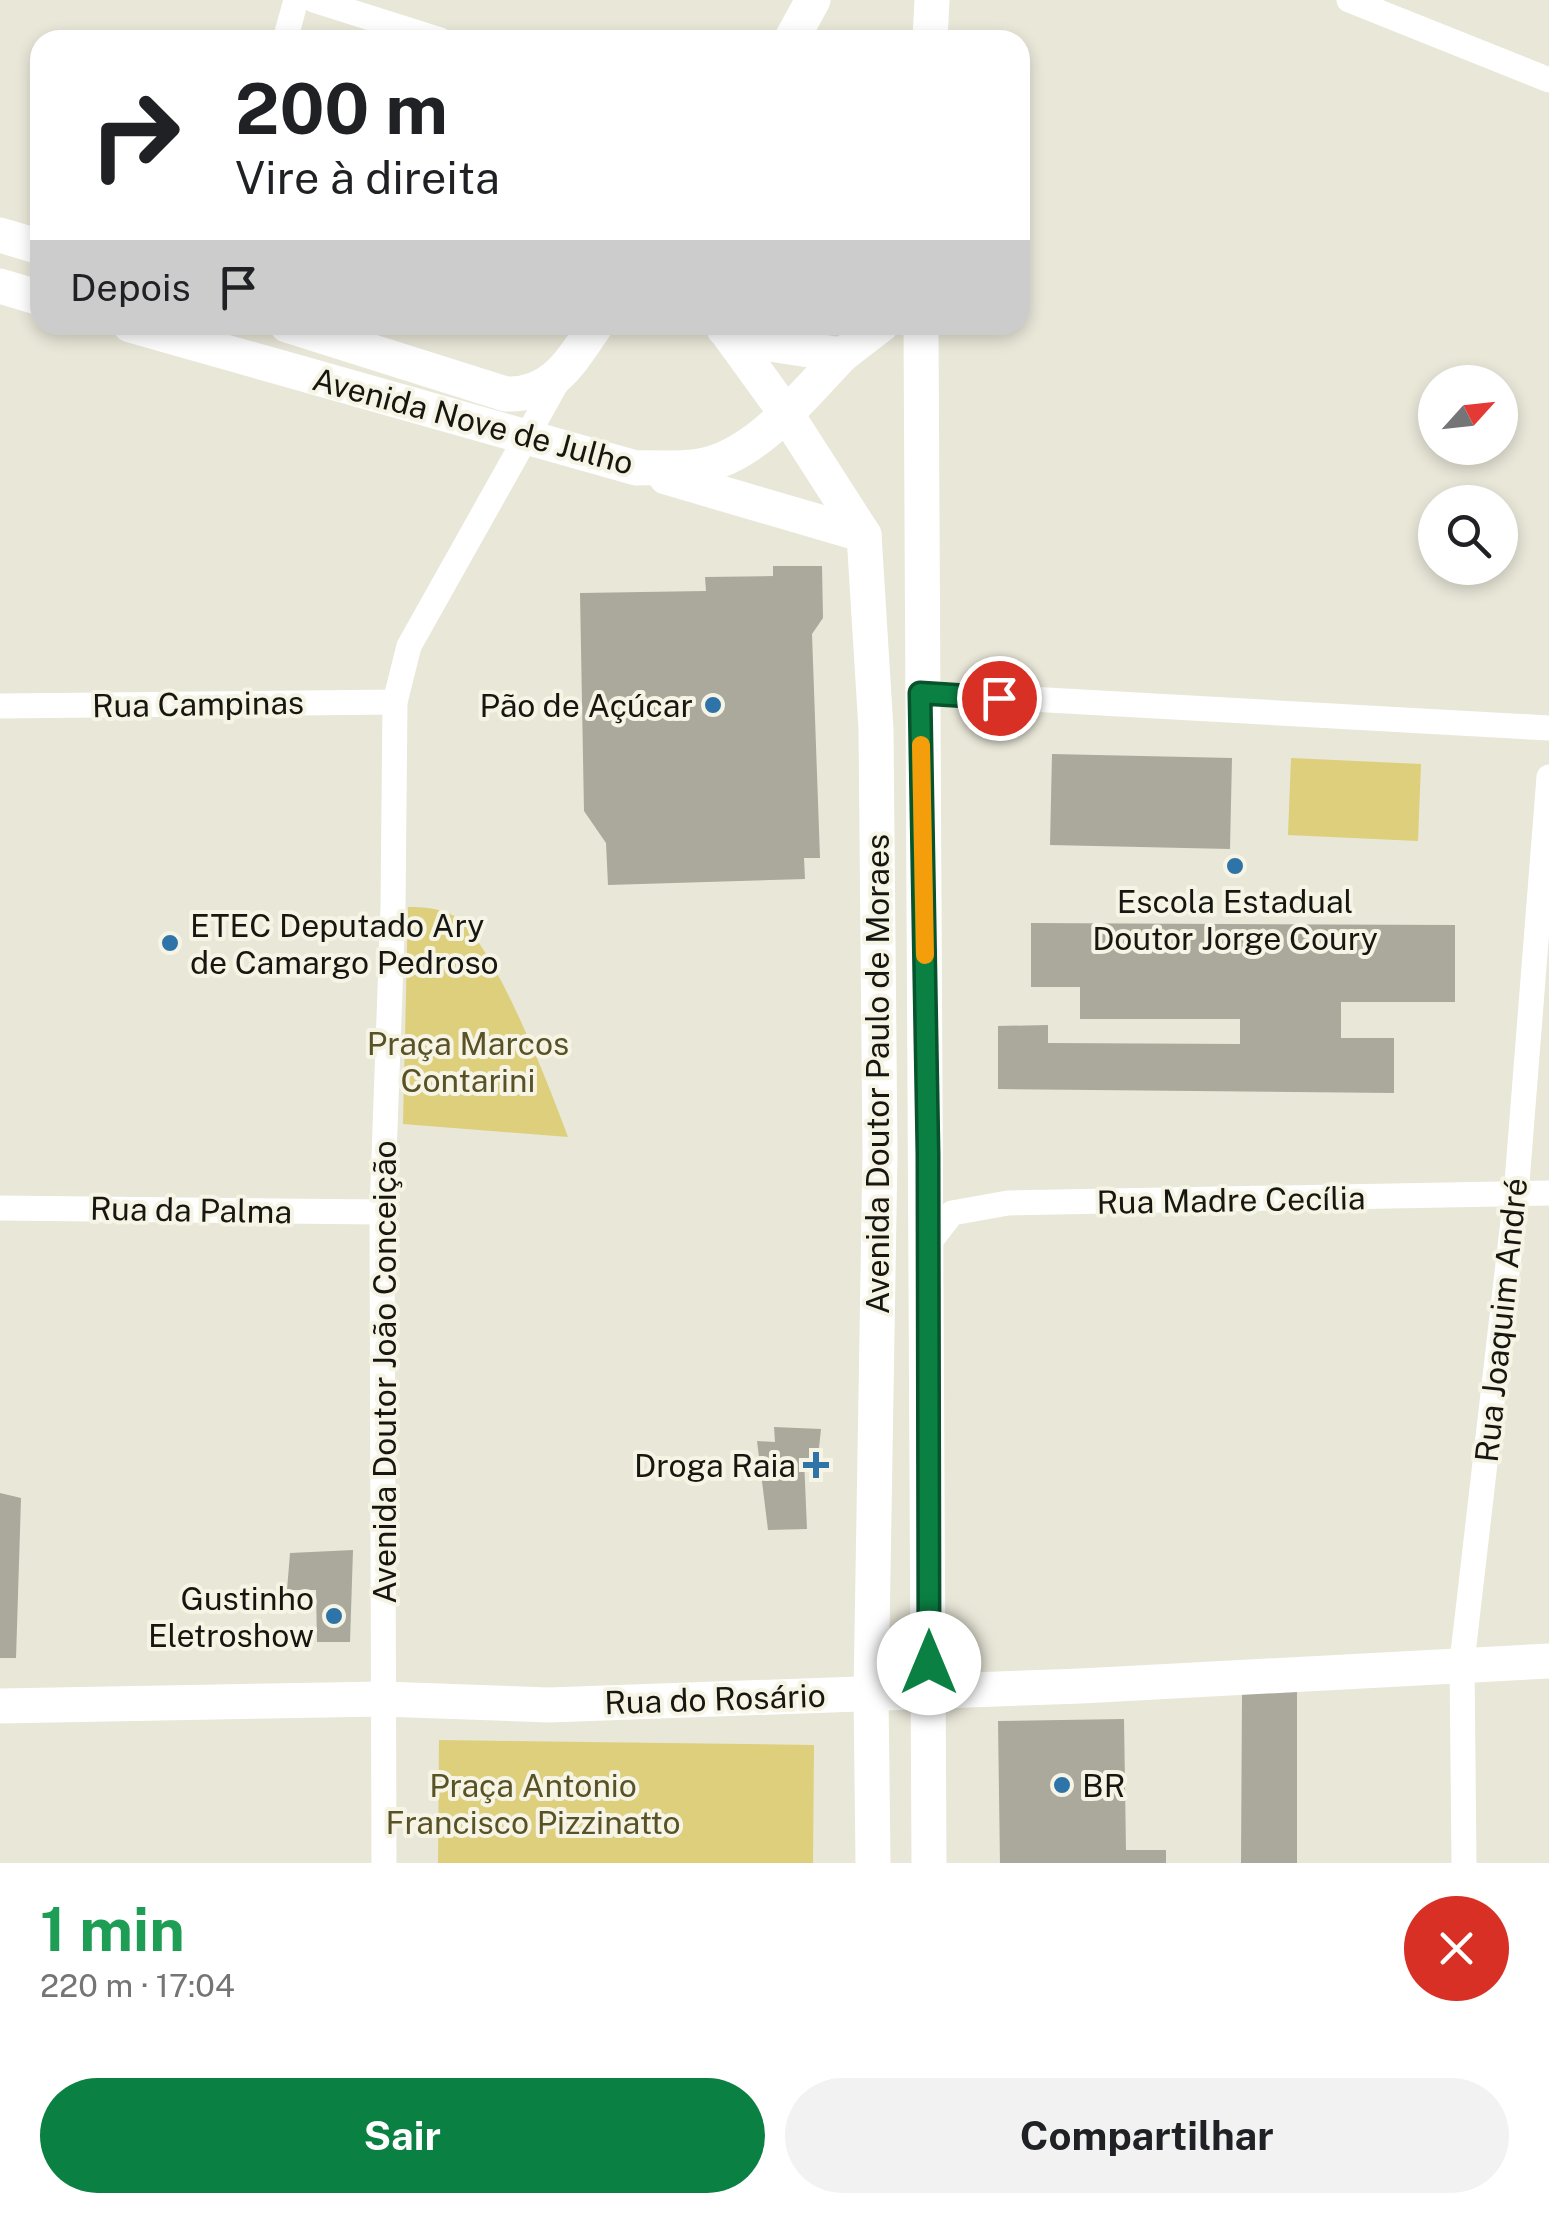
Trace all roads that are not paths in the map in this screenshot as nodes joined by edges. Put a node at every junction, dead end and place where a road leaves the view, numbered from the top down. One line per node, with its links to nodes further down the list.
1 (296, 0): 6 (street)
2 (314, 0): 7 (street)
3 (813, 0): 8 (main road)
4 (932, 0): 9 (main road)
5 (1349, 0): 10 (street)
6 (288, 30)
7 (408, 30)
8 (796, 30)
9 (930, 30)
10 (1549, 80)
11 (0, 234): 12 (main road)
12 (30, 244)
13 (0, 286): 14 (main road)
14 (30, 295)
15 (164, 335): 25 (main road, Avenida Nove de Julho)
16 (319, 335): 23 (main road, Avenida Nove de Julho)
17 (589, 335): 23 (main road)
18 (729, 335): 24 (main road, Avenida Doutor Paulo de Moraes)
19 (748, 335): 22 (main road)
20 (868, 335): 22 (main road, Avenida Nove de Julho)
21 (920, 335): 28 (main road, Avenida Doutor Paulo de Moraes)
22 (842, 355): 24 (main road, Avenida Nove de Julho)
23 (560, 377): 25 (street, Avenida Doutor João Conceição)
24 (785, 412): 26 (main road, Avenida Nove de Julho); 27 (main road, Avenida Doutor Paulo de Moraes)
25 (526, 436): 26 (main road, Avenida Nove de Julho); 29 (street, Avenida Doutor João Conceição)
26 (636, 468): 27 (main road)
27 (864, 535): 41 (main road, Avenida Doutor Paulo de Moraes)
28 (920, 693): 31 (street); 37 (main road, Avenida Doutor Paulo de Moraes)
29 (395, 702): 30 (street, Rua Campinas); 36 (street, Avenida Doutor João Conceição)
30 (0, 706)
31 (1549, 728)
32 (1549, 777): 34 (street, Rua Joaquim André)
33 (1549, 1193): 34 (street, Rua Madre Cecília)
34 (1516, 1195): 37 (street, Rua Madre Cecília); 39 (street, Rua Joaquim André)
35 (0, 1208): 36 (street, Rua da Palma)
36 (382, 1212): 42 (street, Avenida Doutor João Conceição)
37 (928, 1244): 40 (main road, Avenida Doutor Paulo de Moraes)
38 (1549, 1661): 39 (main road, Rua do Rosário)
39 (1462, 1662): 40 (main road, Rua do Rosário); 47 (street, Rua Joaquim André)
40 (929, 1691): 41 (main road, Rua do Rosário); 46 (main road, Avenida Doutor Paulo de Moraes)
41 (872, 1693): 42 (main road, Rua do Rosário); 45 (main road, Avenida Doutor Paulo de Moraes)
42 (382, 1700): 43 (main road, Rua do Rosário); 44 (street, Avenida Doutor João Conceição)
43 (0, 1706)
44 (384, 1863)
45 (874, 1863)
46 (929, 1863)
47 (1464, 1863)

